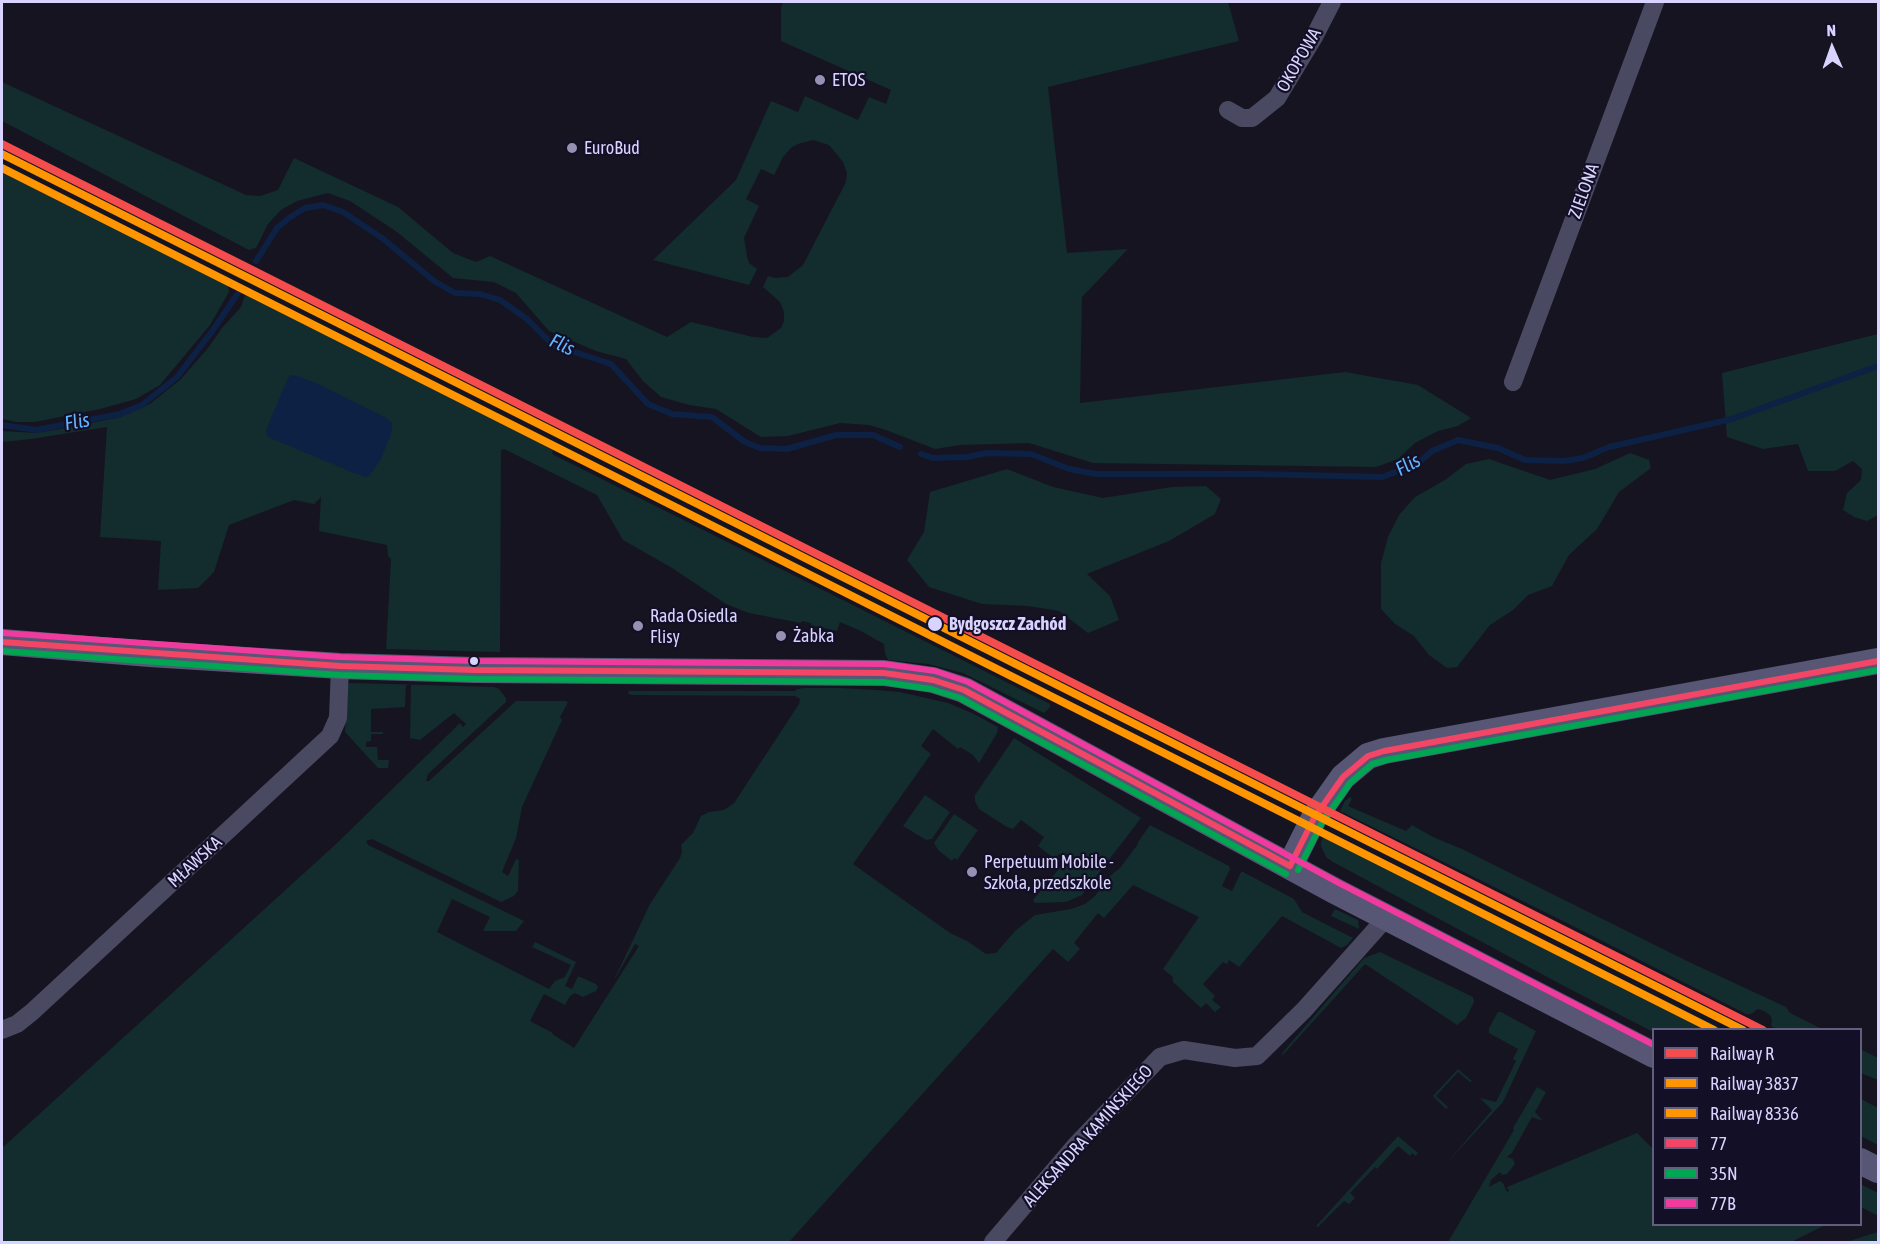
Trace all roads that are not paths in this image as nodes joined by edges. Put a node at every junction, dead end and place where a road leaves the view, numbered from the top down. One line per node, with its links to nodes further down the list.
1 (1332, 2): 3 (street, OKOPOWA)
2 (1655, 2): 4 (street, ZIELONA)
3 (1228, 110)
4 (1512, 382)
5 (2, 642): 7 (street)
6 (1878, 661): 8 (street)
7 (340, 666): 8 (street); 10 (street, MŁAWSKA)
8 (1290, 866): 9 (street)
9 (1386, 918): 11 (street); 14 (street, ALEKSANDRA KAMIŃSKIEGO)
10 (2, 1030)
11 (1652, 1054)
12 (1862, 1162): 13 (street)
13 (1878, 1170)
14 (993, 1242)

